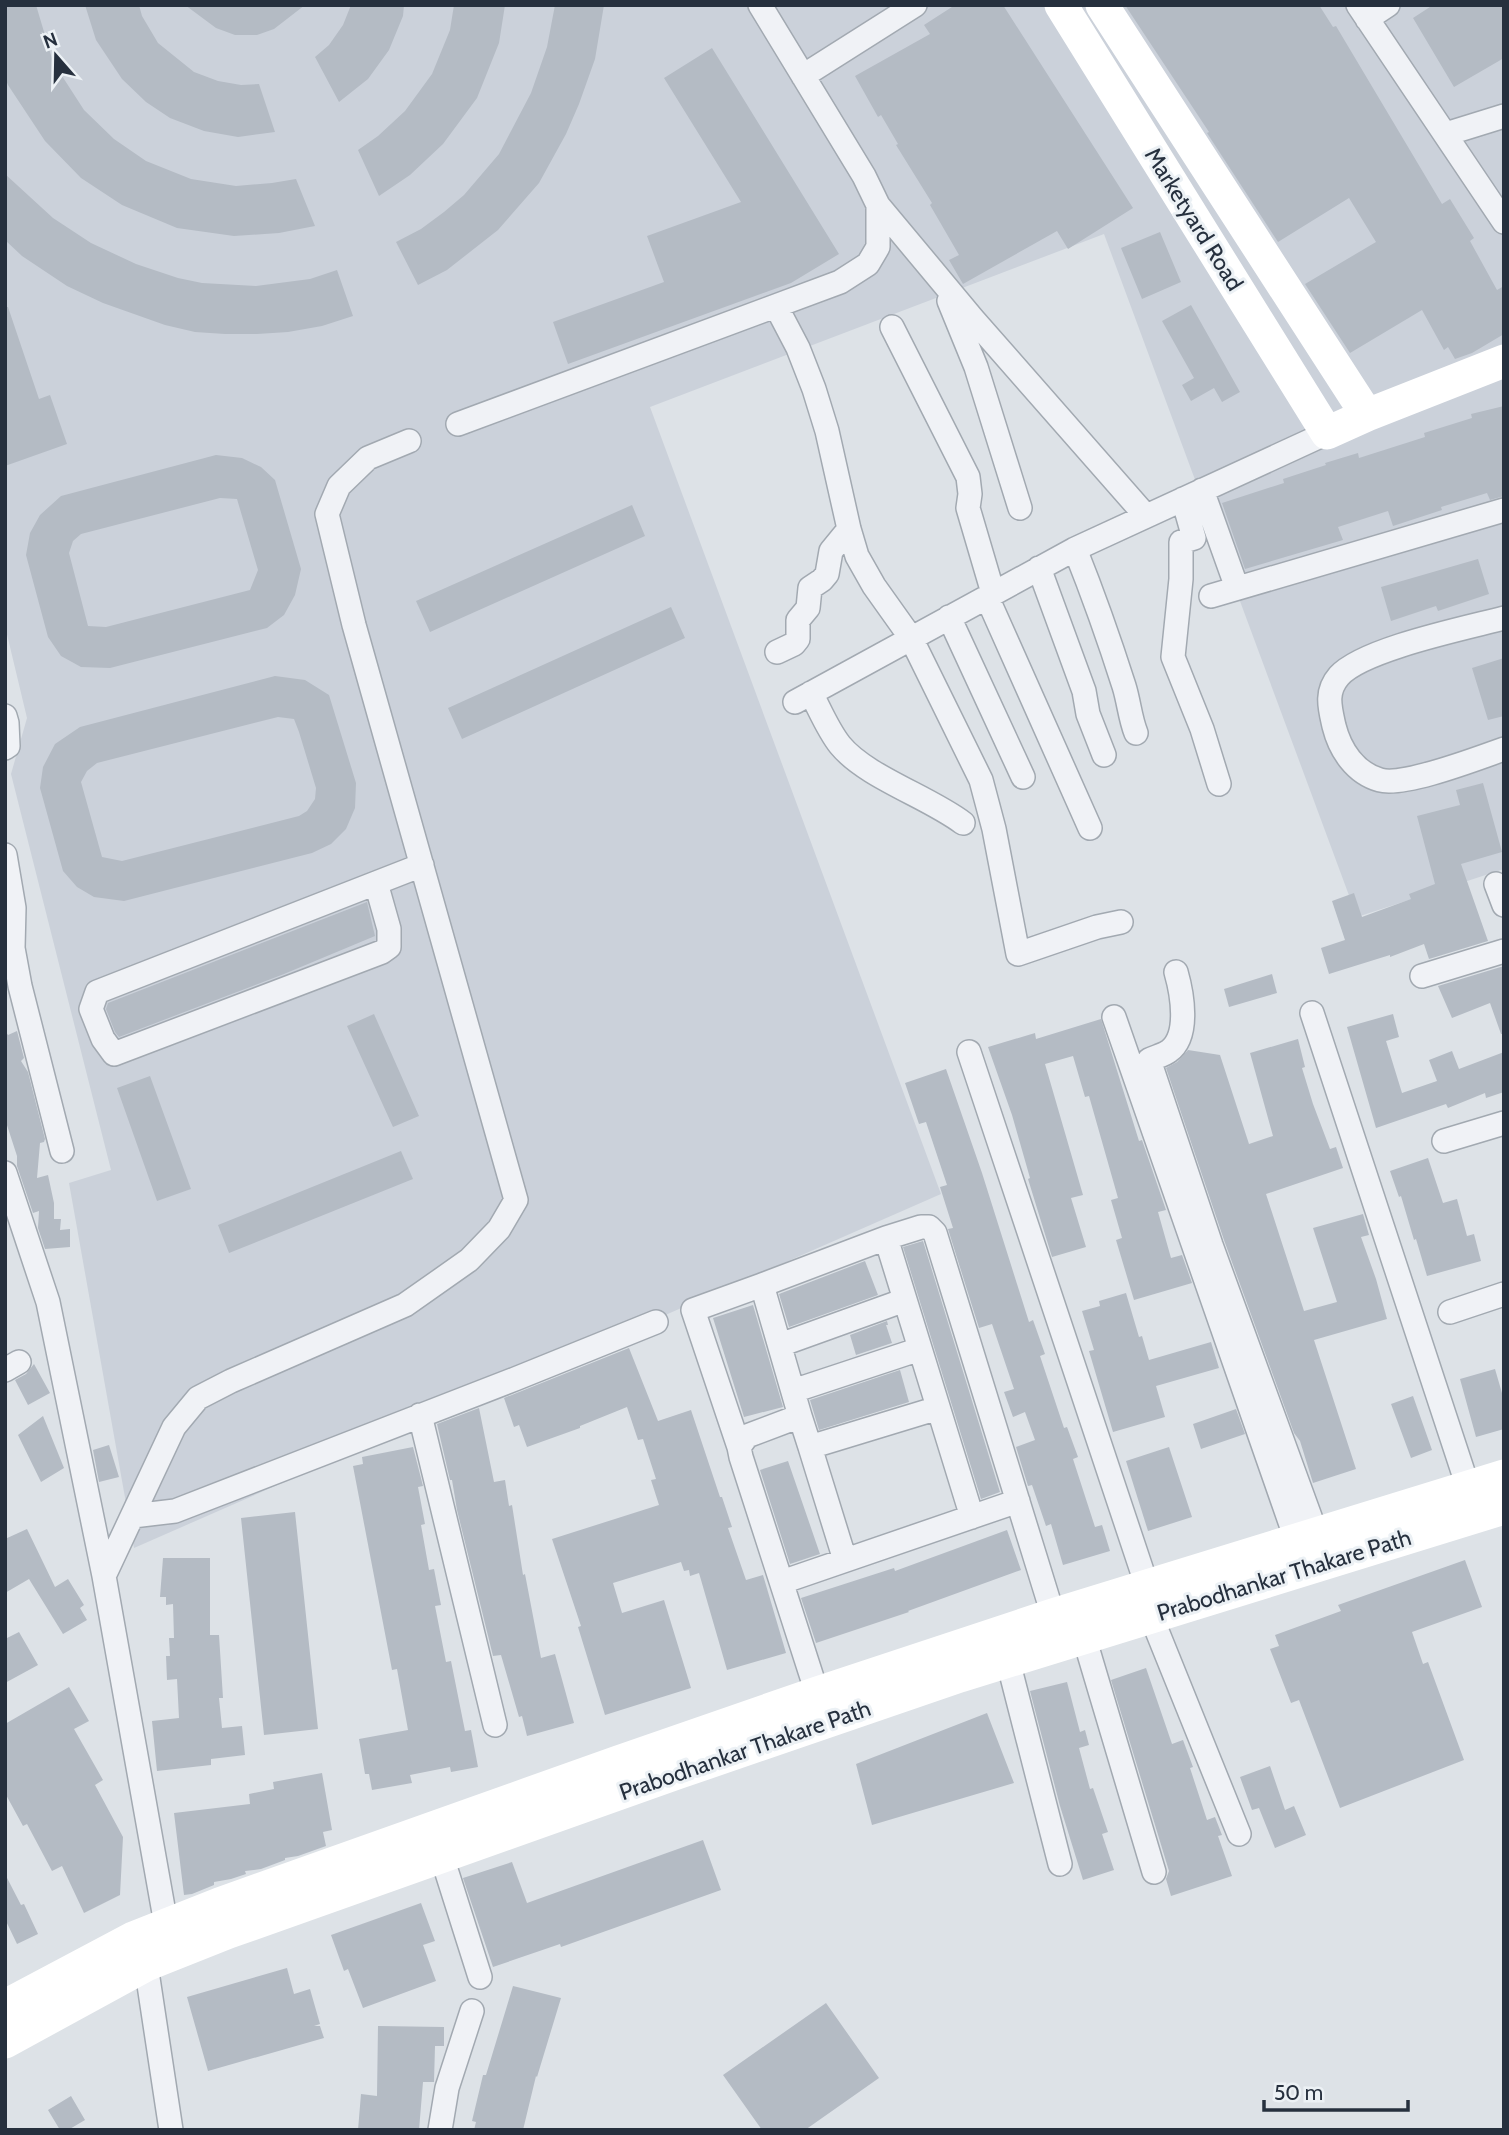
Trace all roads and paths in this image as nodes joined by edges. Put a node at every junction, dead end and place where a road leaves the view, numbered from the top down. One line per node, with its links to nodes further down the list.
1 (760, 5): 7 (street)
2 (915, 5): 7 (street)
3 (1061, 5): 18 (main road, Marketyard Road)
4 (1102, 5): 16 (main road, Marketyard Road)
5 (1388, 5): 6 (street)
6 (1362, 12): 9 (street)
7 (803, 76): 10 (street)
8 (1504, 116): 9 (street)
9 (1446, 134): 11 (street)
10 (878, 205): 12 (street); 13 (street)
11 (1504, 222)
12 (950, 291): 21 (street); 23 (street)
13 (776, 306): 17 (street); 24 (street)
14 (892, 327): 28 (street)
15 (1504, 361): 16 (main road)
16 (1367, 415): 18 (main road)
17 (458, 424)
18 (1327, 433): 20 (street)
19 (409, 441): 44 (street)
20 (1192, 494): 23 (street); 27 (street); 40 (street)
21 (1020, 508)
22 (1504, 510): 27 (street)
23 (1146, 516): 25 (street)
24 (849, 529): 32 (street); 33 (street)
25 (1075, 549): 26 (street); 35 (street)
26 (1039, 568): 28 (street); 38 (street)
27 (1237, 588): 29 (street)
28 (990, 595): 30 (street); 42 (street)
29 (1211, 596)
30 (949, 617): 32 (street); 39 (street)
31 (1504, 618): 37 (street)
32 (911, 638): 41 (street); 46 (street)
33 (777, 652)
34 (5, 716): 36 (street)
35 (1136, 733)
36 (5, 748)
37 (1504, 749)
38 (1104, 755)
39 (1023, 777)
40 (1219, 784)
41 (963, 823)
42 (1090, 828)
43 (5, 855): 55 (street)
44 (422, 865): 45 (street); 75 (street)
45 (376, 883): 45 (street)
46 (1121, 922)
47 (1504, 951): 49 (street)
48 (1177, 972): 77 (street)
49 (1422, 976)
50 (1312, 1013): 72 (street)
51 (1114, 1017): 77 (street)
52 (969, 1052): 81 (street)
53 (1504, 1123): 54 (street)
54 (1444, 1141)
55 (62, 1151)
56 (5, 1173): 79 (street)
57 (886, 1238): 58 (street); 60 (street); 73 (street)
58 (762, 1285): 63 (street); 69 (street)
59 (1504, 1294): 61 (street)
60 (905, 1300): 63 (street); 64 (street)
61 (1450, 1312)
62 (656, 1322): 67 (street)
63 (780, 1345): 65 (street)
64 (920, 1349): 65 (street); 66 (street)
65 (793, 1391): 68 (street)
66 (937, 1408): 70 (street); 76 (street)
67 (419, 1415): 75 (street); 87 (street)
68 (800, 1416): 69 (street); 70 (street)
69 (739, 1447): 80 (street)
70 (810, 1447): 78 (street)
71 (1504, 1476): 72 (main road, Prabodhankar Thakare Path)
72 (1468, 1487): 77 (main road, Prabodhankar Thakare Path)
73 (1018, 1501): 76 (street); 82 (street)
74 (1504, 1508): 81 (main road, Prabodhankar Thakare Path)
75 (133, 1516): 79 (street)
76 (972, 1517): 78 (street)
77 (1306, 1536): 81 (main road, Prabodhankar Thakare Path)
78 (845, 1560): 80 (street)
79 (104, 1576): 92 (street)
80 (782, 1582): 86 (street)
81 (1149, 1601): 82 (main road, Prabodhankar Thakare Path); 83 (main road, Prabodhankar Thakare Path); 88 (street)
82 (1053, 1615): 85 (main road, Prabodhankar Thakare Path)
83 (1084, 1637): 84 (main road, Prabodhankar Thakare Path); 91 (street)
84 (1008, 1661): 85 (main road, Prabodhankar Thakare Path); 90 (street)
85 (956, 1662): 86 (main road, Prabodhankar Thakare Path); 89 (main road, Prabodhankar Thakare Path)
86 (817, 1693): 92 (main road, Prabodhankar Thakare Path)
87 (495, 1725)
88 (1239, 1834)
89 (442, 1857): 93 (main road, Prabodhankar Thakare Path); 94 (street)
90 (1060, 1864)
91 (1154, 1872)
92 (166, 1924): 95 (main road, Prabodhankar Thakare Path)
93 (146, 1965): 97 (main road, Prabodhankar Thakare Path); 98 (street)
94 (480, 1976)
95 (5, 2006)
96 (472, 2011): 99 (street)
97 (5, 2042)
98 (171, 2130)
99 (440, 2130)

